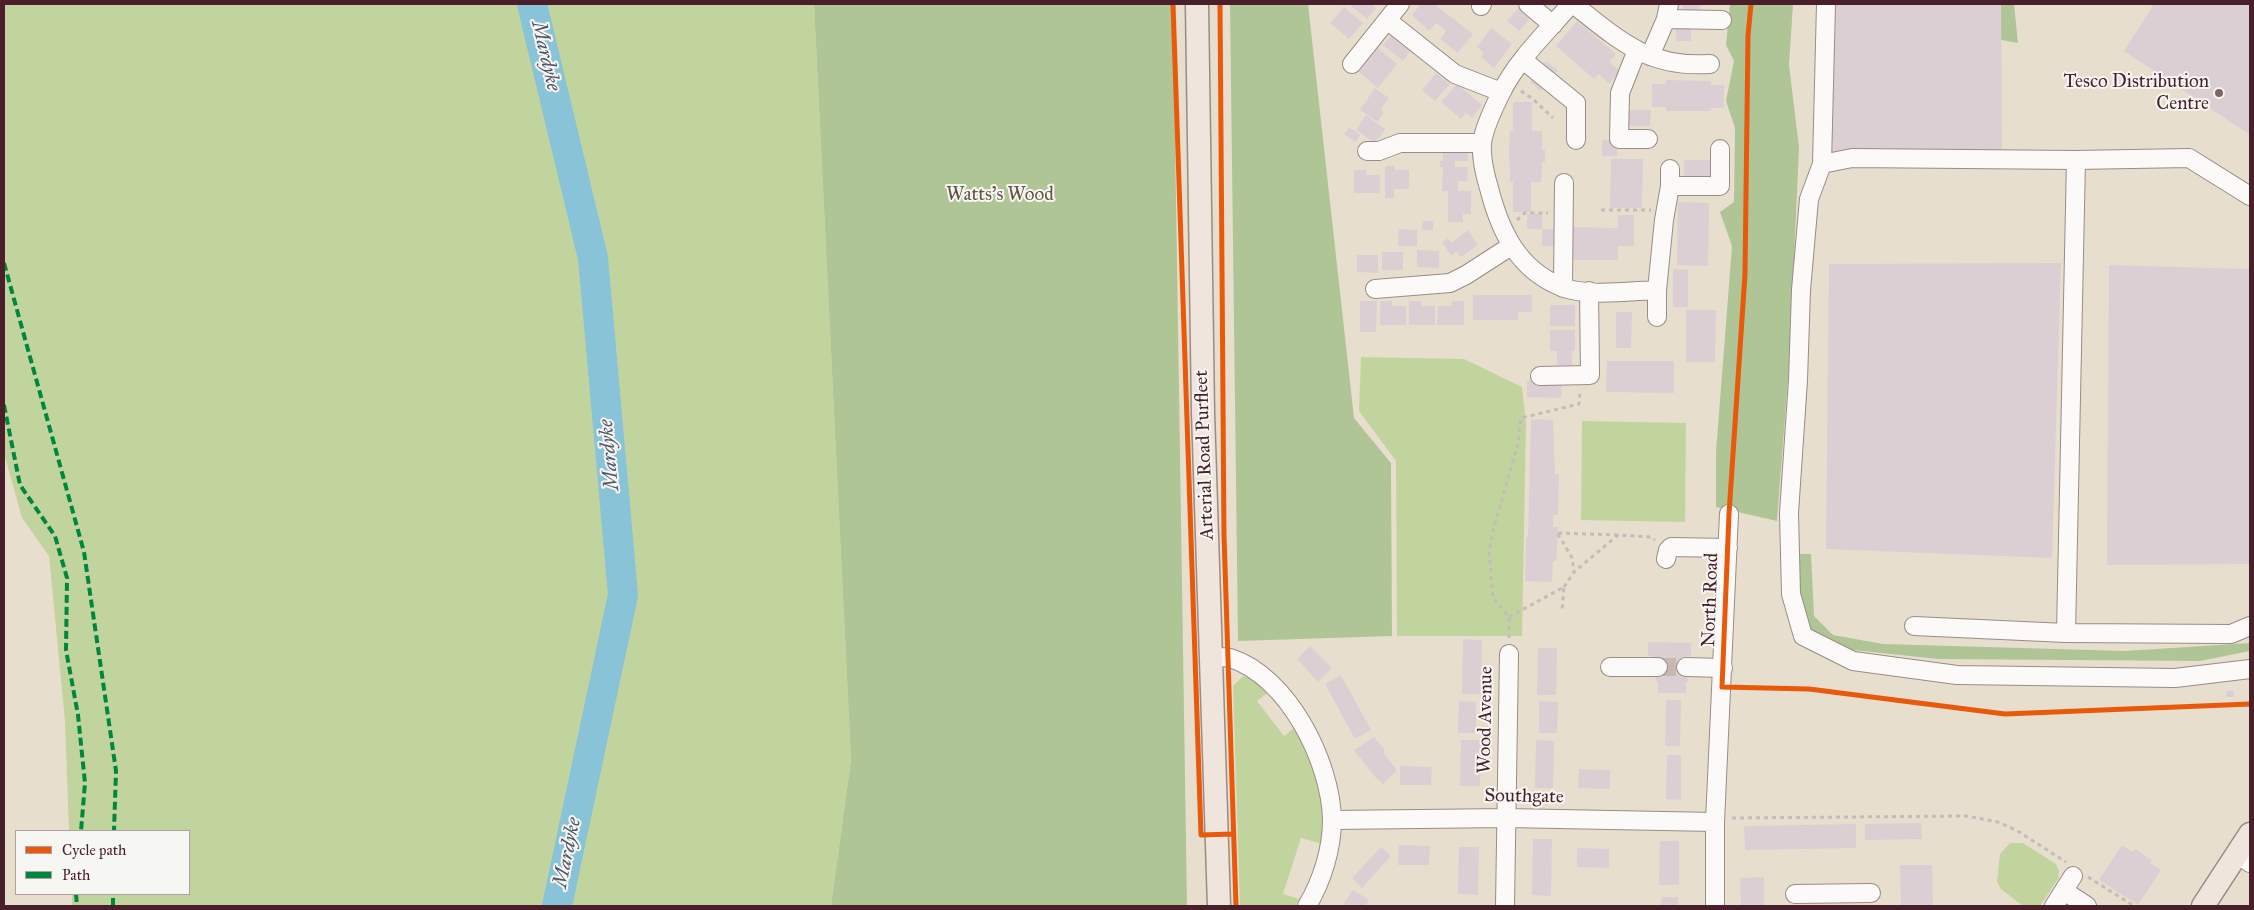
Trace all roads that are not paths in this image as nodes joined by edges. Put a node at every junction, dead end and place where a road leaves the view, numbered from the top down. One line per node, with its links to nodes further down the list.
1 (1197, 4): 38 (main road, Arterial Road Purfleet)
2 (1400, 4): 7 (street)
3 (1528, 4): 9 (street)
4 (1572, 4): 9 (street); 10 (street)
5 (1826, 4): 21 (street)
6 (1667, 11): 8 (street); 10 (street)
7 (1387, 20): 12 (street); 14 (street)
8 (1722, 20)
9 (1553, 25): 11 (street)
10 (1644, 53): 13 (street); 15 (street)
11 (1523, 60): 14 (street); 16 (street)
12 (1352, 64)
13 (1710, 64)
14 (1504, 88): 17 (street)
15 (1648, 139)
16 (1576, 140)
17 (1482, 143): 19 (street); 24 (street)
18 (1720, 149): 27 (street)
19 (1367, 151)
20 (2076, 160): 21 (street); 23 (street); 36 (street)
21 (1822, 164): 43 (street)
22 (1564, 183): 25 (street)
23 (2250, 196)
24 (1508, 240): 25 (street); 26 (street)
25 (1563, 288): 28 (street)
26 (1374, 289)
27 (1657, 290): 28 (street); 29 (street)
28 (1589, 291): 30 (street)
29 (1657, 318)
30 (1540, 376)
31 (1729, 514): 32 (street, North Road)
32 (1728, 548): 33 (street); 42 (street, North Road)
33 (1667, 555)
34 (1914, 626): 36 (street)
35 (2250, 626): 36 (street)
36 (2066, 633)
37 (1509, 654): 44 (street, Wood Avenue)
38 (1211, 658): 45 (street); 54 (main road, Arterial Road Purfleet)
39 (1610, 667): 40 (street)
40 (1658, 667)
41 (1686, 667): 42 (street)
42 (1723, 668): 46 (street, North Road)
43 (2250, 668)
44 (1506, 818): 45 (street, Southgate); 46 (street, Southgate); 56 (street, Wood Avenue)
45 (1332, 820): 55 (street)
46 (1715, 820): 57 (street, North Road)
47 (2250, 834): 48 (main road)
48 (2244, 858): 60 (main road)
49 (2077, 872): 50 (street)
50 (2064, 891): 58 (street); 59 (street)
51 (1871, 893): 53 (street)
52 (1795, 894): 53 (street)
53 (1850, 900)
54 (1219, 906)
55 (1307, 906)
56 (1505, 906)
57 (1715, 906)
58 (2054, 906)
59 (2087, 906)
60 (2203, 906)

